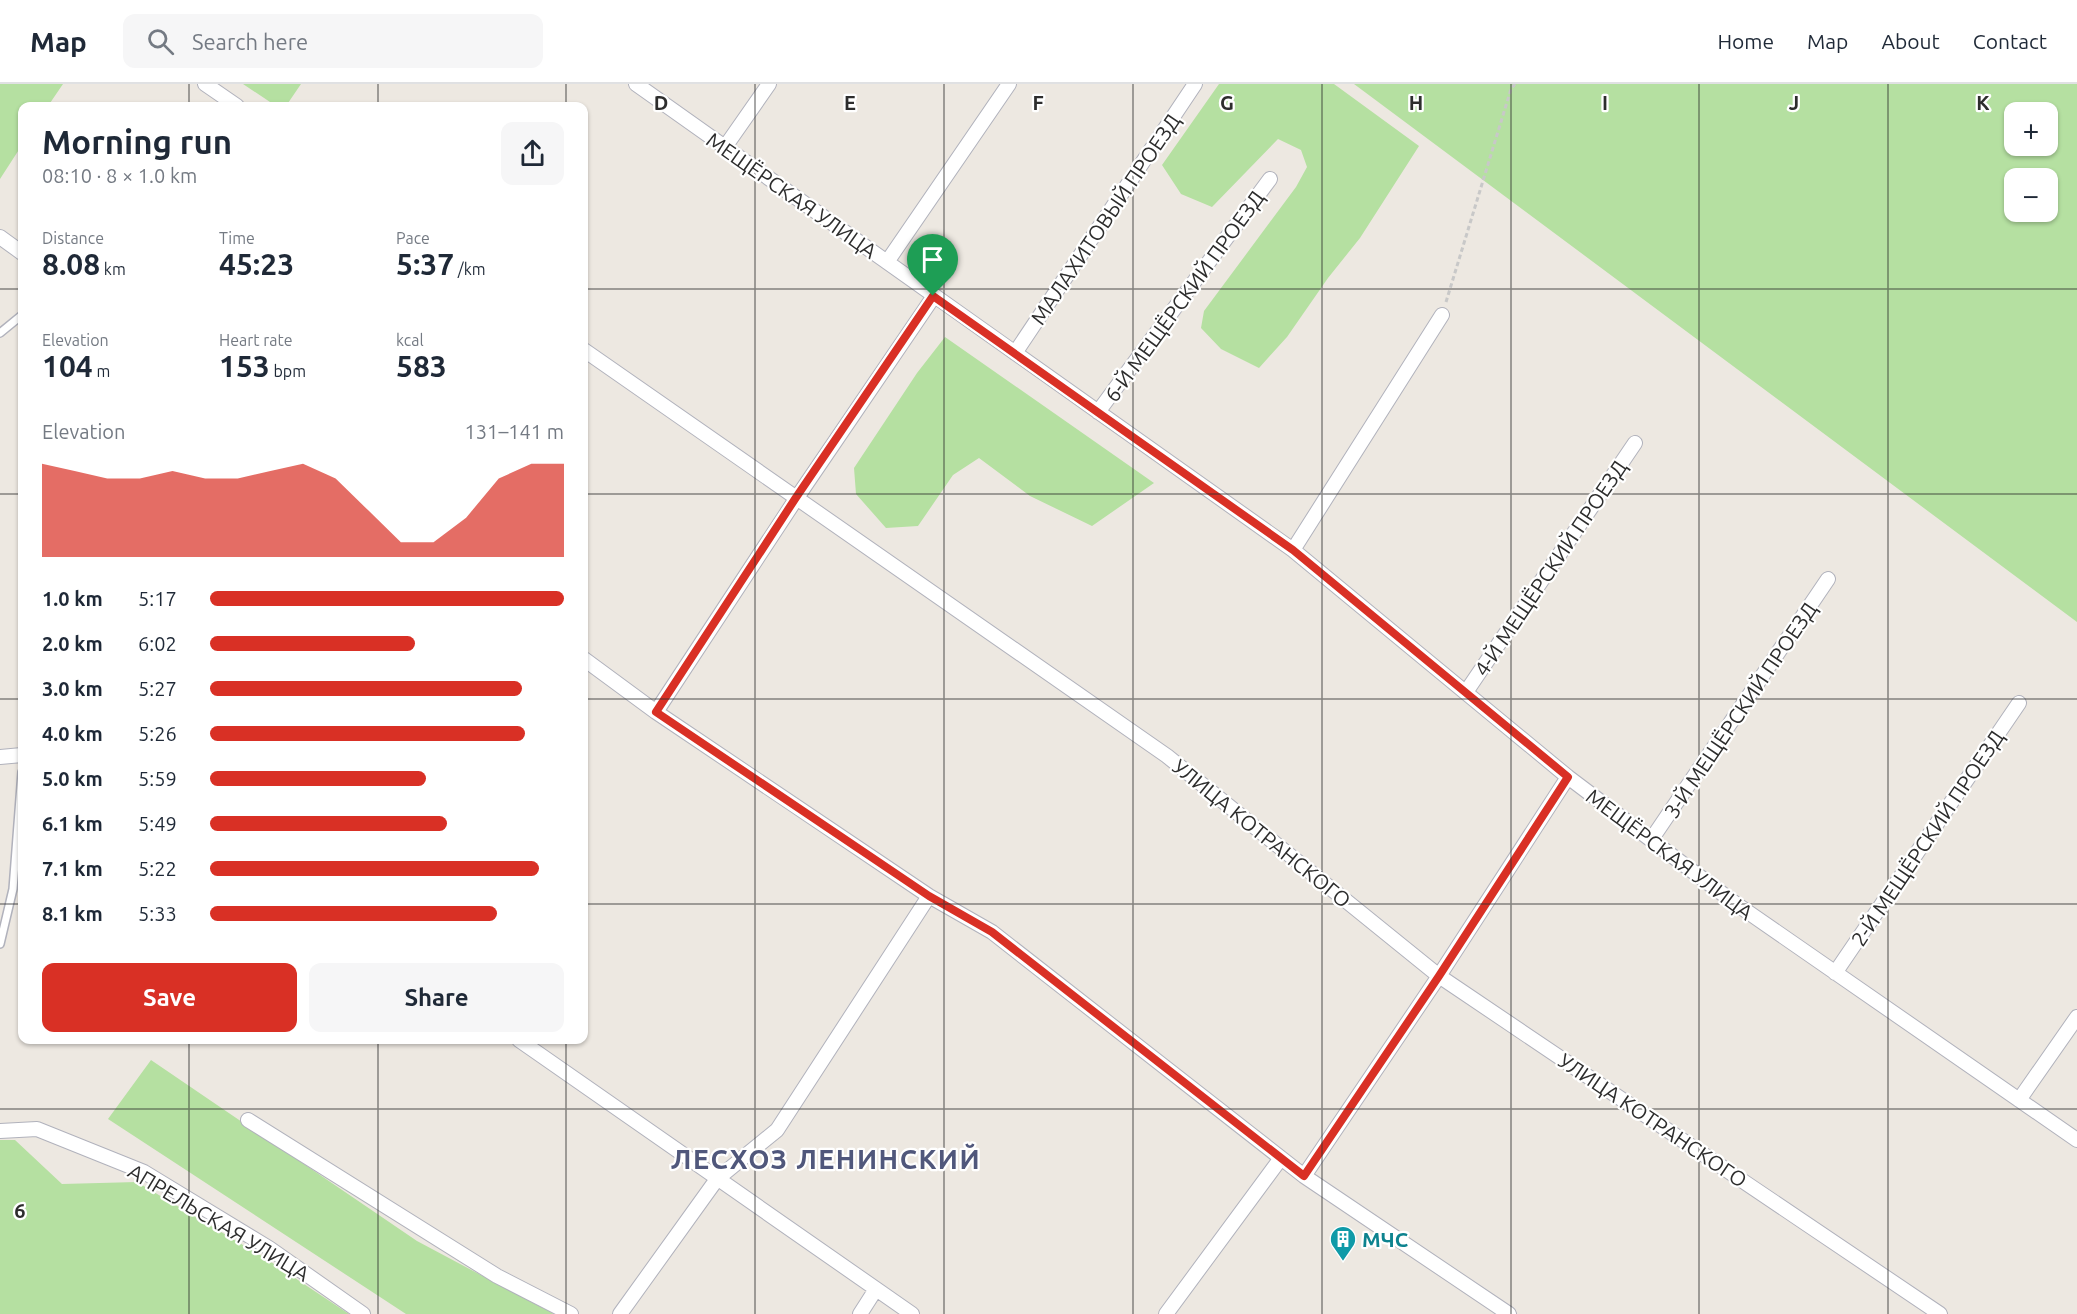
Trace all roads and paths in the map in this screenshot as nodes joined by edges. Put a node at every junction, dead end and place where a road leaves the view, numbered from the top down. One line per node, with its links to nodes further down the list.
1 (205, 84): 7 (street)
2 (636, 84): 8 (street, МЕЩЁРСКАЯ УЛИЦА)
3 (769, 84): 8 (street)
4 (1009, 84): 12 (street)
5 (1195, 84): 18 (street, МАЛАХИТОВЫЙ ПРОЕЗД)
6 (1515, 84): 14 (path)
7 (231, 102)
8 (725, 147): 12 (street, МЕЩЁРСКАЯ УЛИЦА)
9 (1270, 179): 19 (street, 6-Й МЕЩЁРСКИЙ ПРОЕЗД)
10 (0, 237): 11 (street)
11 (18, 250)
12 (887, 262): 13 (street, МЕЩЁРСКАЯ УЛИЦА)
13 (933, 296): 18 (street, МЕЩЁРСКАЯ УЛИЦА); 21 (street)
14 (1442, 315): 22 (street)
15 (18, 318): 16 (lane)
16 (0, 333)
17 (588, 353): 21 (street, УЛИЦА КОТРАНСКОГО)
18 (1015, 353): 19 (street, МЕЩЁРСКАЯ УЛИЦА)
19 (1098, 412): 22 (street, МЕЩЁРСКАЯ УЛИЦА)
20 (1635, 444): 25 (street, 4-Й МЕЩЁРСКИЙ ПРОЕЗД)
21 (795, 499): 27 (street); 36 (street, УЛИЦА КОТРАНСКОГО)
22 (1293, 550): 25 (street, МЕЩЁРСКАЯ УЛИЦА)
23 (1828, 579): 32 (street, 3-Й МЕЩЁРСКИЙ ПРОЕЗД)
24 (588, 663): 27 (street)
25 (1466, 692): 30 (street, МЕЩЁРСКАЯ УЛИЦА)
26 (2019, 703): 35 (street, 2-Й МЕЩЁРСКИЙ ПРОЕЗД)
27 (656, 712): 33 (street)
28 (18, 755): 29 (street)
29 (0, 757)
30 (1568, 777): 32 (street, МЕЩЁРСКАЯ УЛИЦА); 36 (street)
31 (18, 824): 34 (lane)
32 (1651, 840): 35 (street, МЕЩЁРСКАЯ УЛИЦА)
33 (929, 896): 43 (street); 45 (street)
34 (0, 944)
35 (1834, 973): 39 (street, МЕЩЁРСКАЯ УЛИЦА)
36 (1439, 976): 44 (street); 54 (street, УЛИЦА КОТРАНСКОГО)
37 (2077, 1017): 39 (street)
38 (525, 1044): 45 (street)
39 (2019, 1101): 42 (street, МЕЩЁРСКАЯ УЛИЦА)
40 (248, 1120): 48 (street)
41 (0, 1131): 47 (street, АПРЕЛЬСКАЯ УЛИЦА)
42 (2077, 1140)
43 (1281, 1158): 44 (street); 52 (street)
44 (1304, 1176): 53 (street)
45 (717, 1179): 46 (street); 49 (street)
46 (876, 1289): 50 (street); 51 (street)
47 (363, 1314)
48 (571, 1314)
49 (620, 1314)
50 (860, 1314)
51 (912, 1314)
52 (1166, 1314)
53 (1509, 1314)
54 (1940, 1314)

